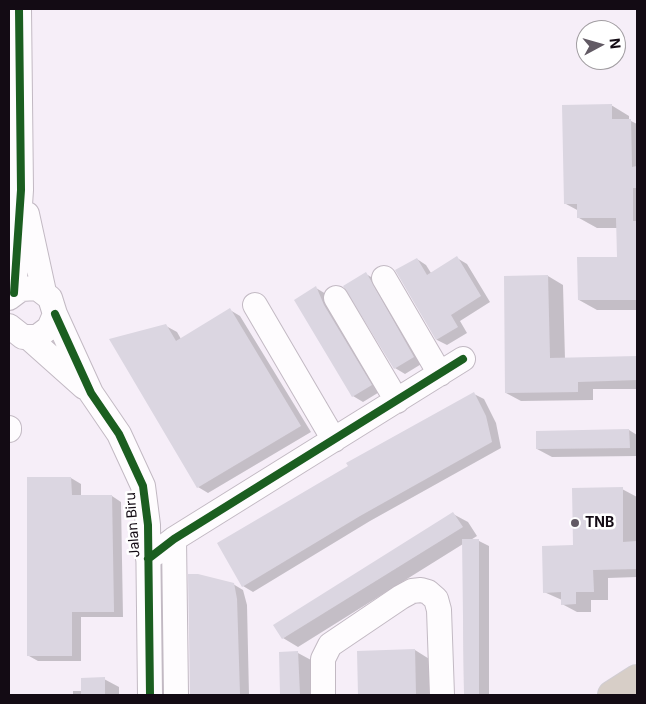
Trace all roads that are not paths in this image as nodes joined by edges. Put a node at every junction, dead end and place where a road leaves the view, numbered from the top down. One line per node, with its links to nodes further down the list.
1 (19, 9): 2 (street)
2 (15, 79): 3 (street)
3 (22, 190): 5 (street, Jalan Biru); 6 (street)
4 (384, 278): 12 (street)
5 (44, 292): 6 (street); 9 (street, Jalan Biru)
6 (11, 296)
7 (336, 298): 14 (street)
8 (255, 305): 15 (street)
9 (55, 314): 10 (street); 13 (street, Jalan Biru)
10 (16, 334): 13 (street, Jalan Biru)
11 (463, 359): 12 (street)
12 (440, 374): 14 (street)
13 (91, 394): 17 (street, Jalan Biru)
14 (397, 401): 15 (street)
15 (334, 440): 16 (street)
16 (174, 539): 17 (street); 20 (street)
17 (148, 559): 19 (street, Jalan Biru)
18 (637, 679): 23 (highway)
19 (150, 695)
20 (176, 695)
21 (323, 695): 22 (street)
22 (442, 695)
23 (612, 695)

